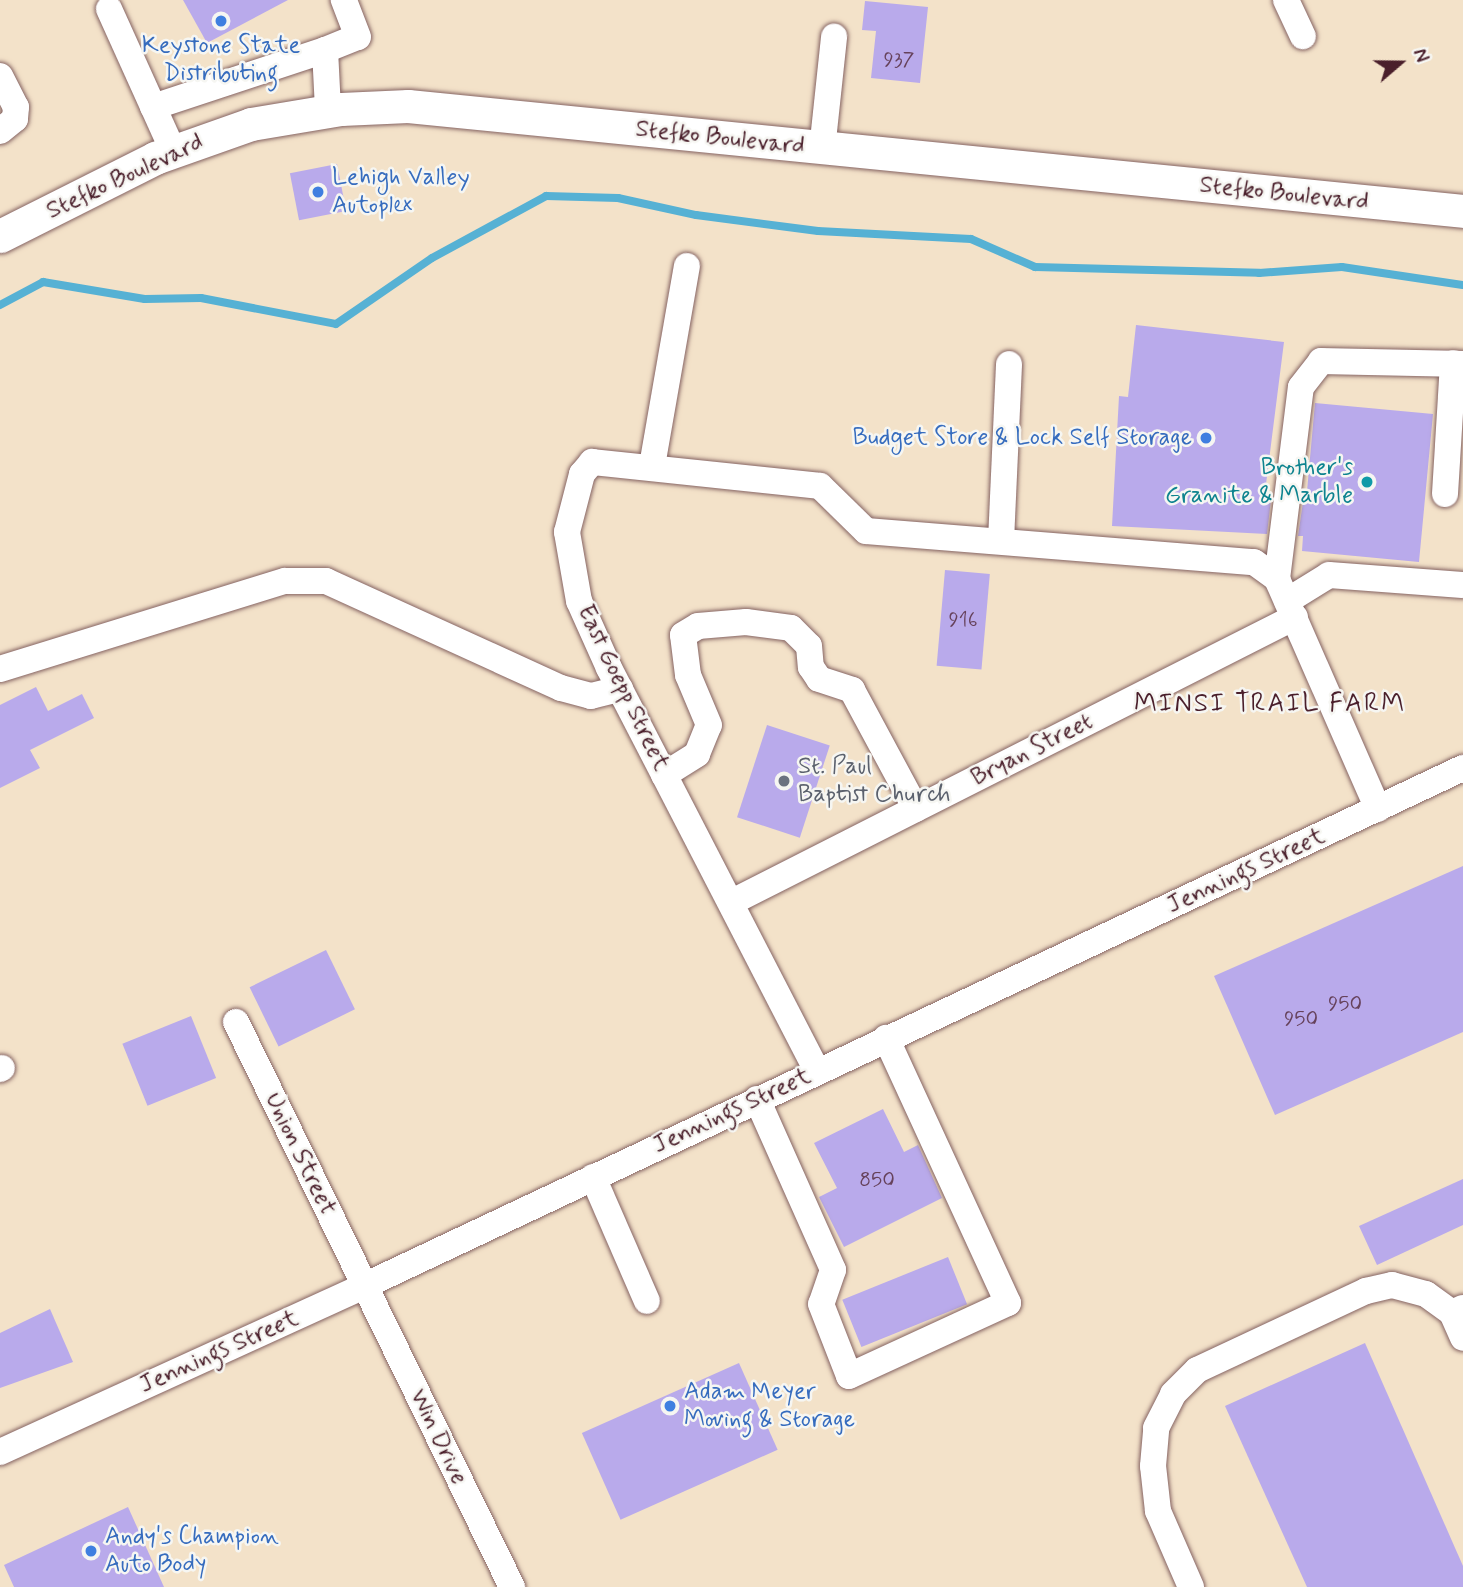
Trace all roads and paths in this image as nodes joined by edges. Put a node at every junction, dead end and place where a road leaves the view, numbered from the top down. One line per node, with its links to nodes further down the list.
1 (344, 0): 6 (street)
2 (1286, 0): 4 (street)
3 (109, 9): 8 (street)
4 (1303, 36)
5 (834, 37): 11 (street)
6 (325, 50): 8 (street); 9 (street)
7 (0, 76): 10 (street)
8 (153, 107): 12 (street)
9 (328, 110): 11 (main road, Stefko Boulevard); 12 (main road, Stefko Boulevard)
10 (0, 131)
11 (822, 150): 13 (main road, Stefko Boulevard)
12 (173, 151): 14 (main road, Stefko Boulevard)
13 (1463, 211)
14 (0, 236)
15 (687, 267): 18 (street)
16 (1009, 364): 20 (street)
17 (1458, 364): 19 (street); 22 (street)
18 (652, 466): 20 (street, East Goepp Street); 24 (street, East Goepp Street)
19 (1445, 494)
20 (1000, 541): 22 (street)
21 (1463, 585): 22 (street, Bryan Street)
22 (1287, 599): 27 (street, Bryan Street); 28 (street)
23 (0, 669): 24 (street)
24 (614, 679): 26 (street, East Goepp Street)
25 (1463, 768): 28 (street, Jennings Street)
26 (664, 775): 27 (street); 29 (street, East Goepp Street)
27 (916, 809): 29 (street, Bryan Street)
28 (1378, 809): 31 (street, Jennings Street)
29 (732, 902): 32 (street, East Goepp Street)
30 (236, 1022): 35 (street, Union Street)
31 (886, 1038): 32 (street, Jennings Street); 33 (street)
32 (817, 1071): 33 (street, Jennings Street)
33 (757, 1099): 34 (street, Jennings Street)
34 (593, 1177): 35 (street, Jennings Street); 36 (street)
35 (364, 1286): 39 (street, Jennings Street); 40 (street, Win Drive)
36 (647, 1301)
37 (1457, 1310): 38 (street); 41 (street)
38 (1463, 1338)
39 (0, 1452)
40 (512, 1587)
41 (1191, 1587)

